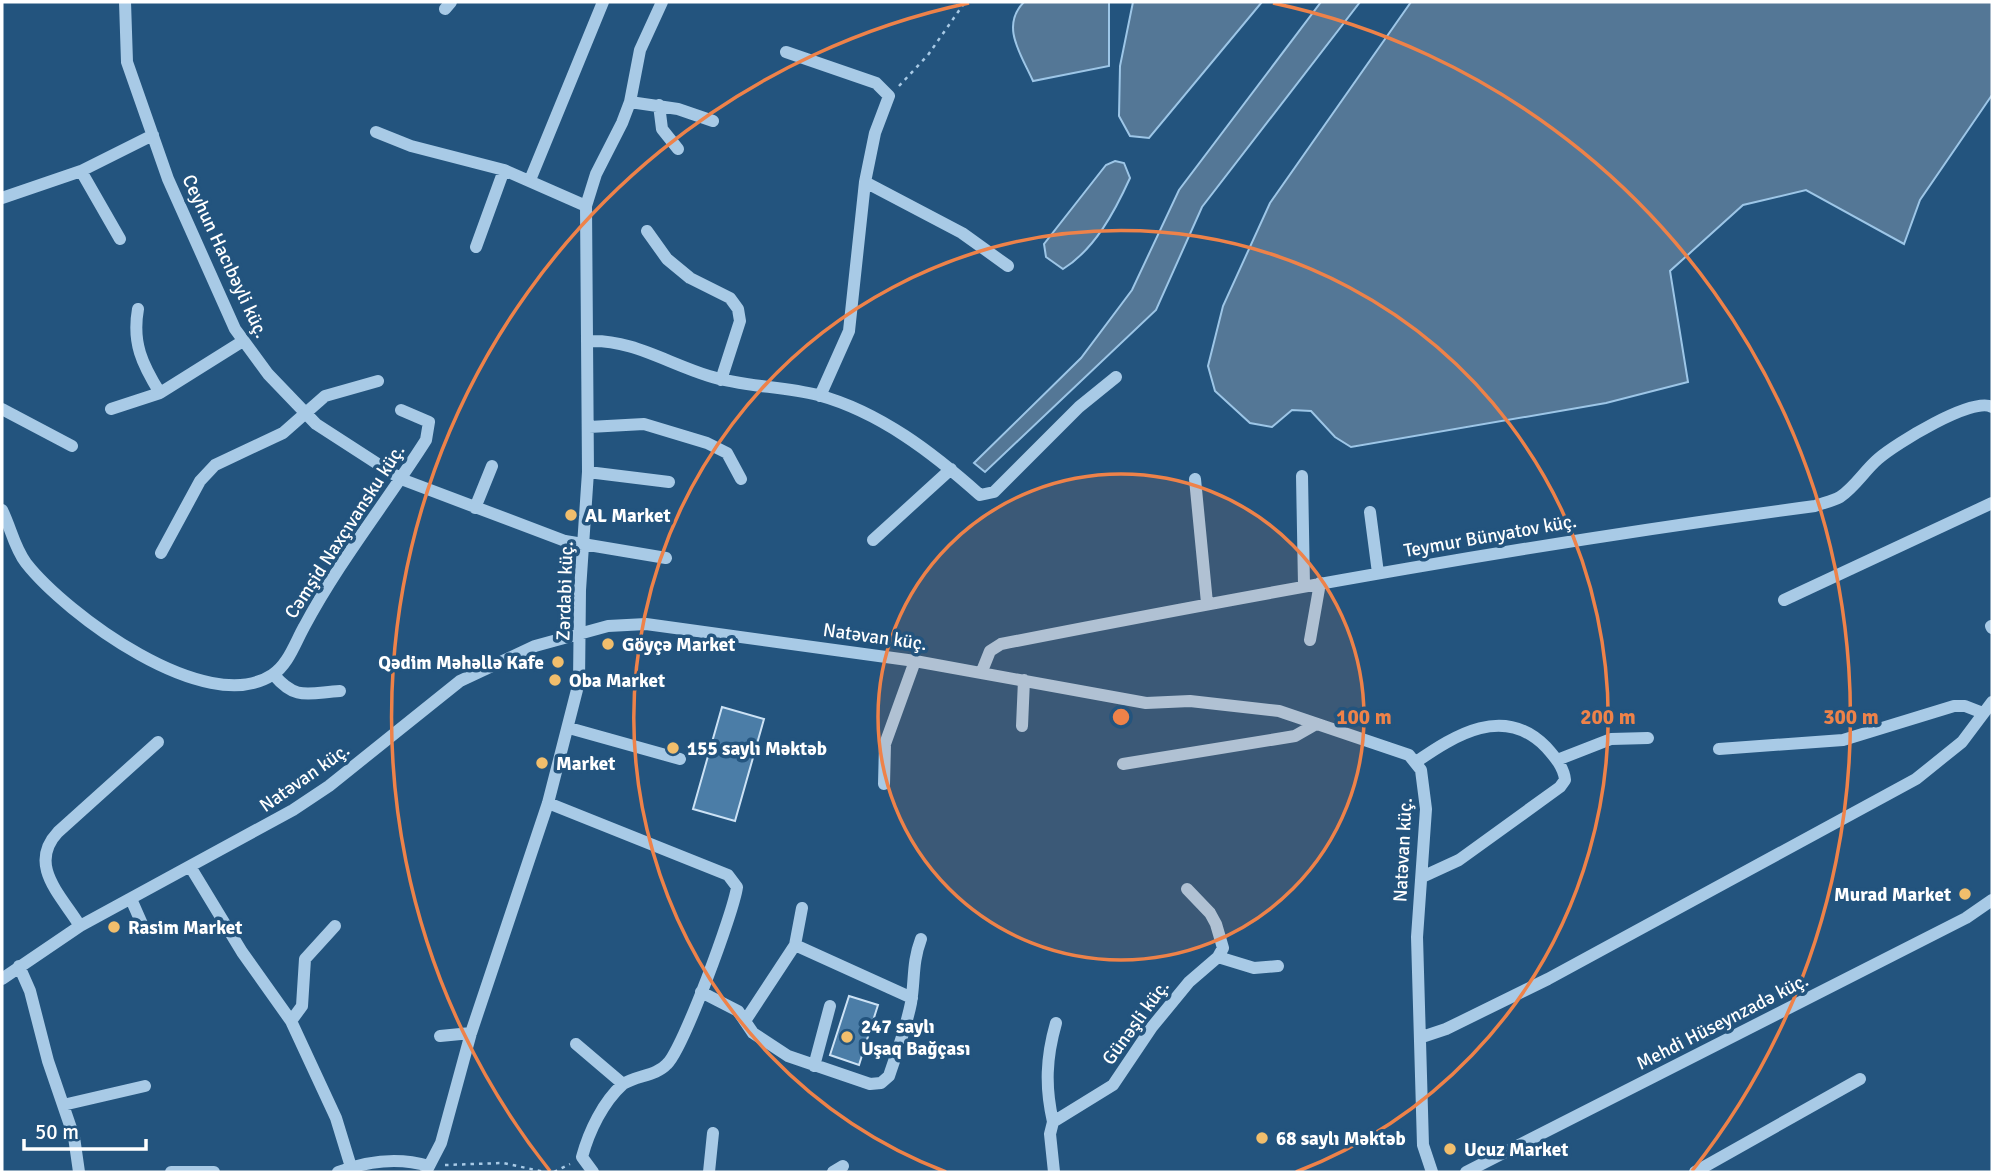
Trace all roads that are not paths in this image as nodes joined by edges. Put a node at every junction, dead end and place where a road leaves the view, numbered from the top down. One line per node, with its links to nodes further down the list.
1 (125, 2): 9 (street, Ceyhun Hacıbəyli küç.)
2 (603, 2): 13 (street)
3 (662, 2): 5 (street, Zərdabi küç.)
4 (786, 52): 14 (street)
5 (630, 102): 6 (street); 16 (street, Zərdabi küç.)
6 (659, 105): 7 (street); 10 (street)
7 (713, 121)
8 (376, 132): 11 (street)
9 (153, 135): 12 (street); 22 (street, Ceyhun Hacıbəyli küç.)
10 (678, 149)
11 (504, 170): 13 (street); 19 (street)
12 (81, 171): 15 (street); 18 (street)
13 (530, 180): 16 (street)
14 (865, 182): 20 (street); 28 (street)
15 (2, 198)
16 (586, 206): 23 (street, Zərdabi küç.)
17 (647, 231): 25 (street)
18 (120, 239)
19 (475, 247)
20 (1008, 266)
21 (138, 309): 27 (street)
22 (243, 341): 27 (street); 33 (street, Ceyhun Hacıbəyli küç.)
23 (588, 341): 25 (street); 34 (street, Zərdabi küç.)
24 (1116, 377): 37 (street)
25 (721, 380): 28 (street)
26 (379, 382): 33 (street)
27 (160, 393): 31 (street)
28 (820, 396): 37 (street)
29 (1992, 407): 53 (street, Teymur Bünyatov küç.)
30 (2, 409): 35 (street)
31 (111, 409)
32 (401, 410): 40 (street, Cəmşid Naxçıvansku küç.)
33 (306, 414): 40 (street, Ceyhun Hacıbəyli küç.); 51 (street)
34 (589, 427): 38 (street, Zərdabi küç.); 42 (street)
35 (72, 446)
36 (492, 466): 45 (street)
37 (951, 470): 48 (street)
38 (588, 472): 43 (street); 50 (street, Zərdabi küç.)
39 (1302, 476): 55 (street)
40 (401, 479): 45 (street, Ceyhun Hacıbəyli küç.); 62 (street, Cəmşid Naxçıvansku küç.)
41 (1195, 479): 57 (street)
42 (741, 480)
43 (669, 482)
44 (1992, 503): 56 (street)
45 (475, 508): 50 (street, Ceyhun Hacıbəyli küç.)
46 (2, 510): 49 (street)
47 (1370, 512): 53 (street)
48 (873, 540)
49 (7, 544): 62 (street)
50 (584, 546): 52 (street, Ceyhun Hacıbəyli küç.); 58 (street, Zərdabi küç.)
51 (161, 552)
52 (666, 558)
53 (1378, 573): 54 (street, Teymur Bünyatov küç.)
54 (1320, 583): 55 (street, Teymur Bünyatov küç.); 59 (street)
55 (1304, 585): 57 (street, Teymur Bünyatov küç.)
56 (1784, 600)
57 (1207, 603): 61 (street, Teymur Bünyatov küç.)
58 (582, 631): 60 (street, Natəvan küç.); 69 (street, Zərdabi küç.); 79 (street, Natəvan küç.)
59 (1310, 639)
60 (915, 661): 61 (street, Natəvan küç.); 77 (street)
61 (982, 671): 63 (street, Natəvan küç.)
62 (274, 675): 64 (street)
63 (1024, 680): 67 (street, Natəvan küç.); 68 (street)
64 (340, 691)
65 (1992, 702): 66 (street)
66 (1983, 713): 72 (street); 102 (street)
67 (1316, 724): 75 (street, Natəvan küç.); 76 (street)
68 (1022, 726)
69 (569, 728): 73 (street); 78 (street, Zərdabi küç.)
70 (1648, 737): 74 (street)
71 (158, 741): 86 (street)
72 (1719, 749)
73 (680, 759)
74 (1557, 760): 75 (street); 80 (street)
75 (1416, 762): 80 (street, Natəvan küç.)
76 (1123, 764)
77 (884, 784)
78 (548, 803): 94 (street); 100 (street, Zərdabi küç.)
79 (191, 868): 82 (street, Natəvan küç.); 97 (street)
80 (1422, 877): 102 (street, Natəvan küç.)
81 (1187, 889): 90 (street)
82 (131, 899): 85 (street); 86 (street, Natəvan küç.)
83 (1992, 900): 121 (street, Mehdi Hüseynzadə küç.)
84 (802, 908): 89 (street)
85 (142, 924)
86 (80, 926): 92 (street, Natəvan küç.)
87 (335, 926): 97 (street)
88 (921, 939): 95 (street)
89 (795, 945): 95 (street); 98 (street)
90 (1218, 957): 91 (street); 109 (street, Günəşli küç.)
91 (1278, 965)
92 (19, 966): 93 (street, Natəvan küç.); 108 (street)
93 (2, 979)
94 (701, 992): 98 (street); 106 (street)
95 (912, 998): 104 (street)
96 (830, 1006): 104 (street)
97 (291, 1021): 111 (street)
98 (745, 1021): 104 (street)
99 (1056, 1023): 109 (street)
100 (471, 1033): 101 (street); 112 (street, Zərdabi küç.)
101 (440, 1036)
102 (1422, 1037): 120 (street, Natəvan küç.)
103 (576, 1044): 106 (street)
104 (814, 1066)
105 (1860, 1079): 122 (street)
106 (623, 1084): 117 (street)
107 (145, 1086): 108 (street)
108 (63, 1105): 113 (street)
109 (1053, 1122): 119 (street)
110 (713, 1133): 118 (street)
111 (351, 1167): 112 (street); 116 (street)
112 (427, 1169)
113 (79, 1172)
114 (172, 1172): 115 (street)
115 (214, 1172)
116 (338, 1172)
117 (593, 1172)
118 (709, 1172)
119 (1054, 1172)
120 (1432, 1172)
121 (1466, 1172)
122 (1695, 1172)

